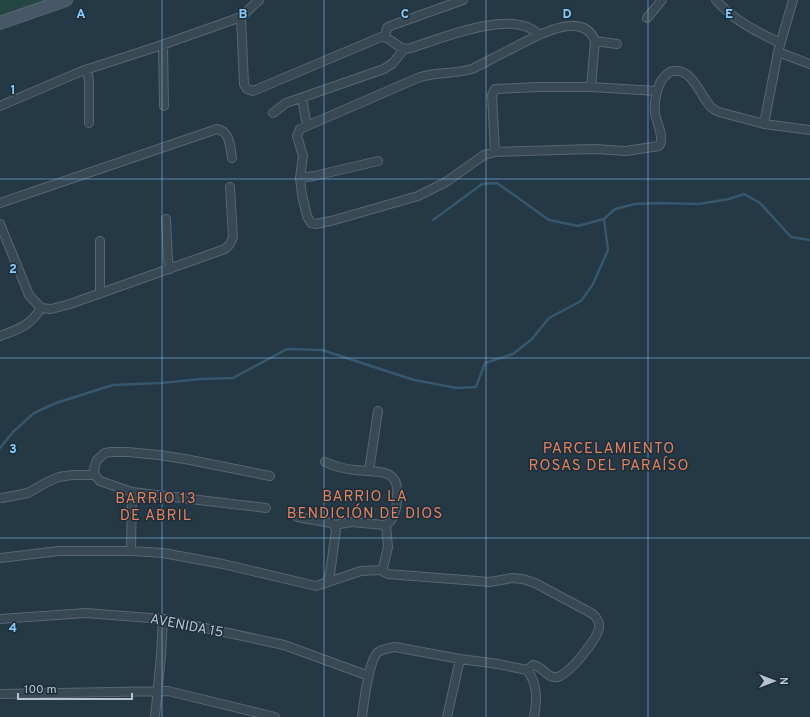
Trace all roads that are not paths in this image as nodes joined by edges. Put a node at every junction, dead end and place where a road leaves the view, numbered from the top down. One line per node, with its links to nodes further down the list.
1 (66, 0): 9 (main road)
2 (259, 0): 7 (street)
3 (463, 0): 11 (street)
4 (662, 0): 8 (street)
5 (716, 0): 13 (street)
6 (793, 0): 13 (street)
7 (241, 17): 11 (street); 15 (street)
8 (647, 18)
9 (0, 23)
10 (539, 35): 12 (street); 16 (street); 28 (street)
11 (385, 37): 16 (street)
12 (595, 41): 14 (street); 20 (street)
13 (780, 43): 17 (street)
14 (617, 44)
15 (163, 45): 19 (street); 24 (street)
16 (404, 49): 22 (street)
17 (778, 52): 18 (street); 27 (street)
18 (810, 64)
19 (87, 70): 23 (street); 26 (street)
20 (591, 87): 21 (street); 30 (street)
21 (656, 91): 27 (street); 30 (street)
22 (302, 98): 25 (street); 28 (street)
23 (0, 106)
24 (164, 106)
25 (273, 113)
26 (89, 123)
27 (764, 124): 29 (street)
28 (307, 126): 33 (street)
29 (810, 130)
30 (495, 152): 33 (street)
31 (232, 158): 35 (street)
32 (378, 160): 33 (street)
33 (300, 178)
34 (230, 187): 39 (street)
35 (0, 203)
36 (166, 219): 39 (street)
37 (0, 224): 41 (street)
38 (100, 240): 40 (street)
39 (170, 269): 40 (street)
40 (100, 294): 41 (street)
41 (41, 308): 42 (street)
42 (0, 336)
43 (378, 411): 45 (street)
44 (324, 462): 45 (street)
45 (369, 471): 53 (street)
46 (95, 475): 47 (street); 48 (street); 49 (street)
47 (270, 476)
48 (132, 492): 50 (street); 54 (street)
49 (2, 498)
50 (266, 508)
51 (297, 517): 52 (street)
52 (334, 525): 53 (street); 57 (street)
53 (386, 525): 56 (street)
54 (132, 551): 55 (street); 57 (street)
55 (0, 558)
56 (383, 570): 57 (street); 61 (street)
57 (326, 583)
58 (0, 619): 59 (street, AVENIDA 15)
59 (163, 619): 62 (street, AVENIDA 15); 63 (street)
60 (460, 659): 61 (street); 62 (street); 68 (street)
61 (527, 670): 69 (street)
62 (368, 676): 67 (street)
63 (158, 692): 64 (street); 65 (street); 66 (street)
64 (0, 694)
65 (155, 717)
66 (275, 717)
67 (362, 717)
68 (447, 717)
69 (534, 717)

